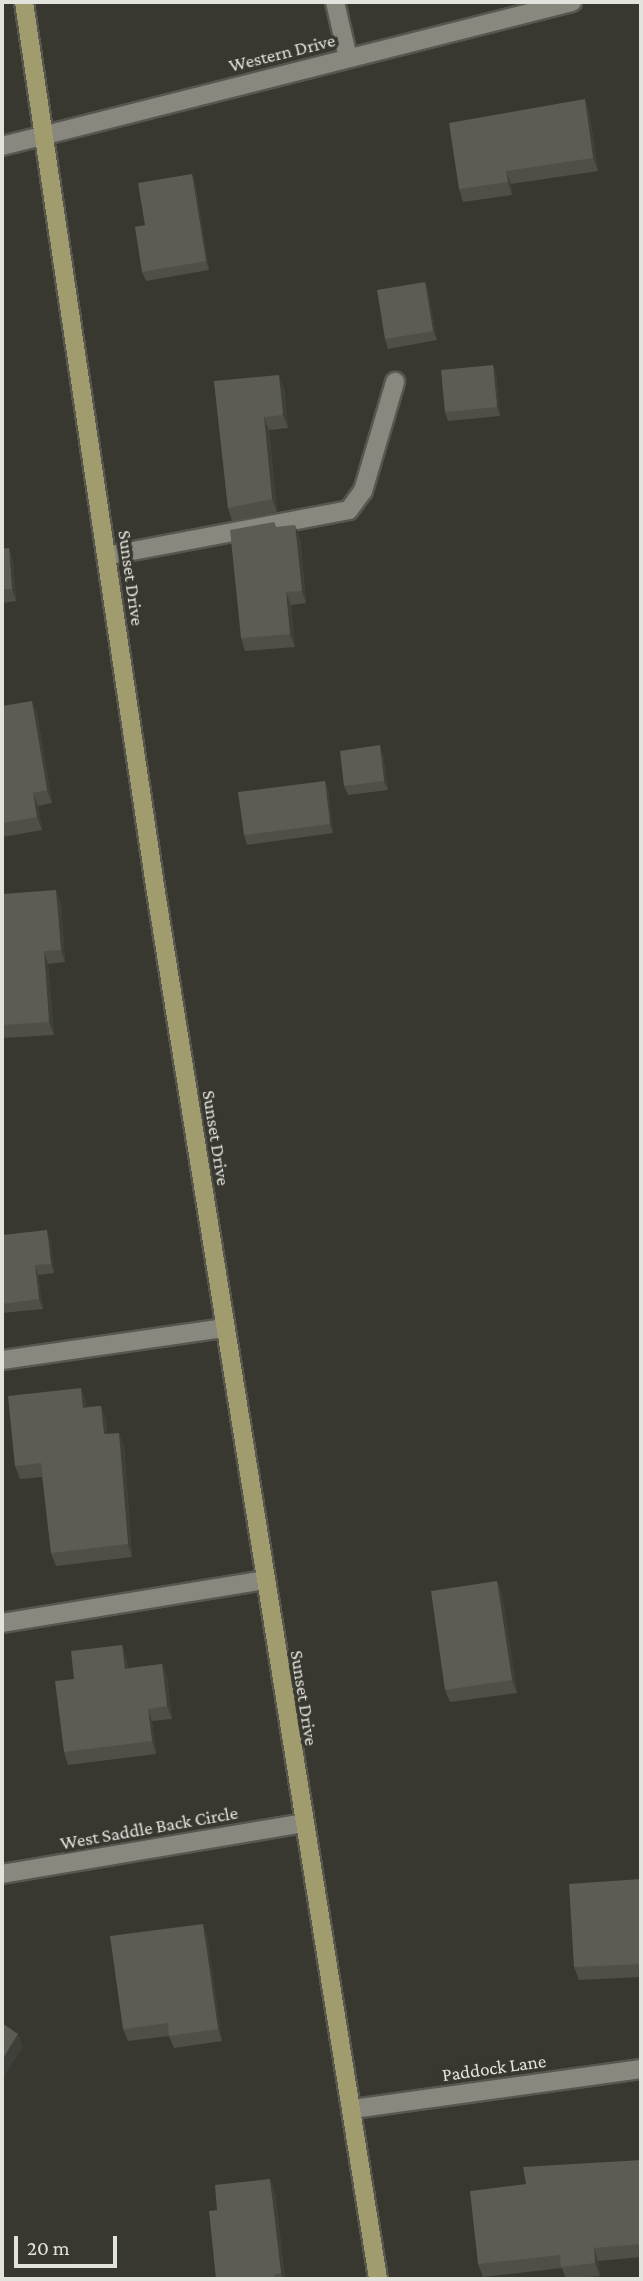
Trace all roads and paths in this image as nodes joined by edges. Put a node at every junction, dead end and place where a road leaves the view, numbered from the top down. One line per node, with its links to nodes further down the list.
1 (24, 2): 5 (main road, Sunset Drive)
2 (335, 2): 4 (street)
3 (572, 2): 4 (street, Western Drive)
4 (348, 58): 5 (street, Western Drive)
5 (44, 135): 6 (street, Western Drive); 8 (main road, Sunset Drive)
6 (2, 146)
7 (395, 382): 8 (street)
8 (106, 556): 9 (main road, Sunset Drive)
9 (225, 1328): 10 (street); 11 (main road, Sunset Drive)
10 (2, 1360)
11 (264, 1580): 12 (street); 13 (main road, Sunset Drive)
12 (2, 1623)
13 (302, 1823): 14 (street, West Saddle Back Circle); 16 (main road, Sunset Drive)
14 (2, 1874)
15 (641, 2069): 16 (street, Paddock Lane)
16 (353, 2109): 17 (main road, Sunset Drive)
17 (378, 2279)

